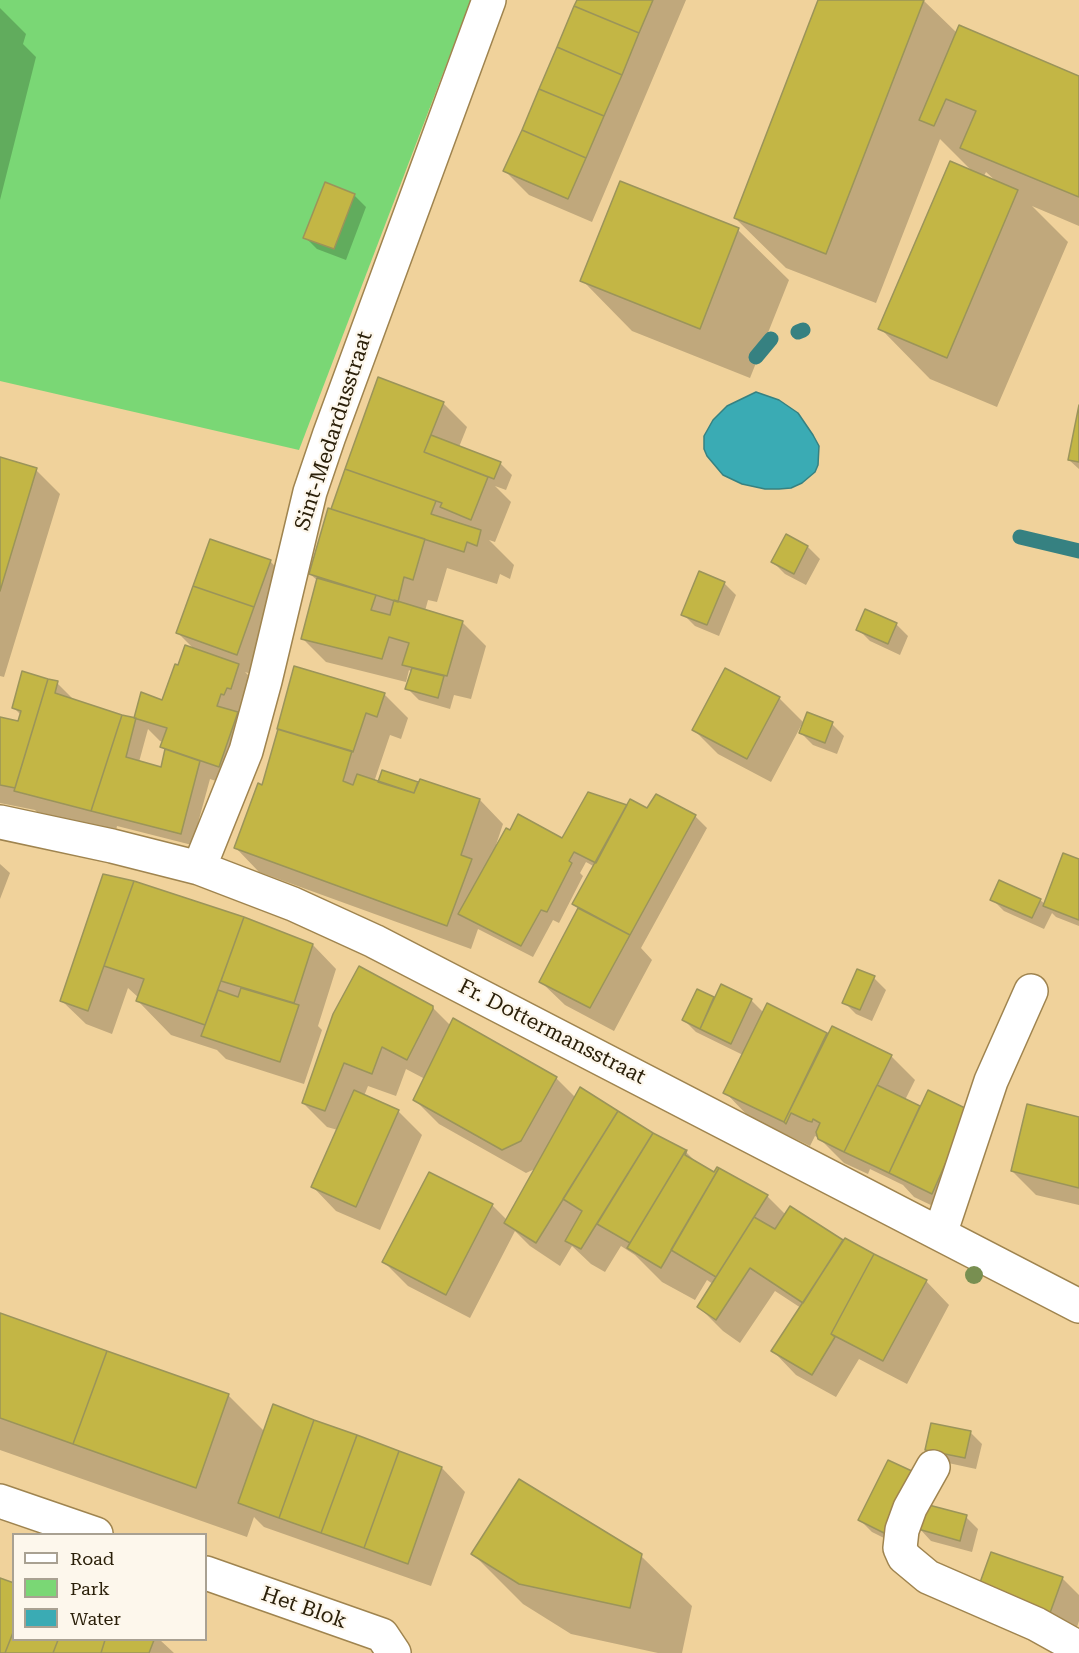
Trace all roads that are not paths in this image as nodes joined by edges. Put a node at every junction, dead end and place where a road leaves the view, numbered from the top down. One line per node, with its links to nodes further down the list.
1 (489, 0): 3 (street, Sint-Medardusstraat)
2 (0, 822): 3 (street, Fr. Dottermansstraat)
3 (200, 868): 5 (street, Fr. Dottermansstraat)
4 (1031, 991): 5 (street)
5 (940, 1234): 6 (street, Fr. Dottermansstraat)
6 (1079, 1306)
7 (933, 1467): 11 (street)
8 (0, 1501): 9 (street)
9 (93, 1533)
10 (207, 1573): 12 (street, Het Blok)
11 (1079, 1648)
12 (394, 1653)

